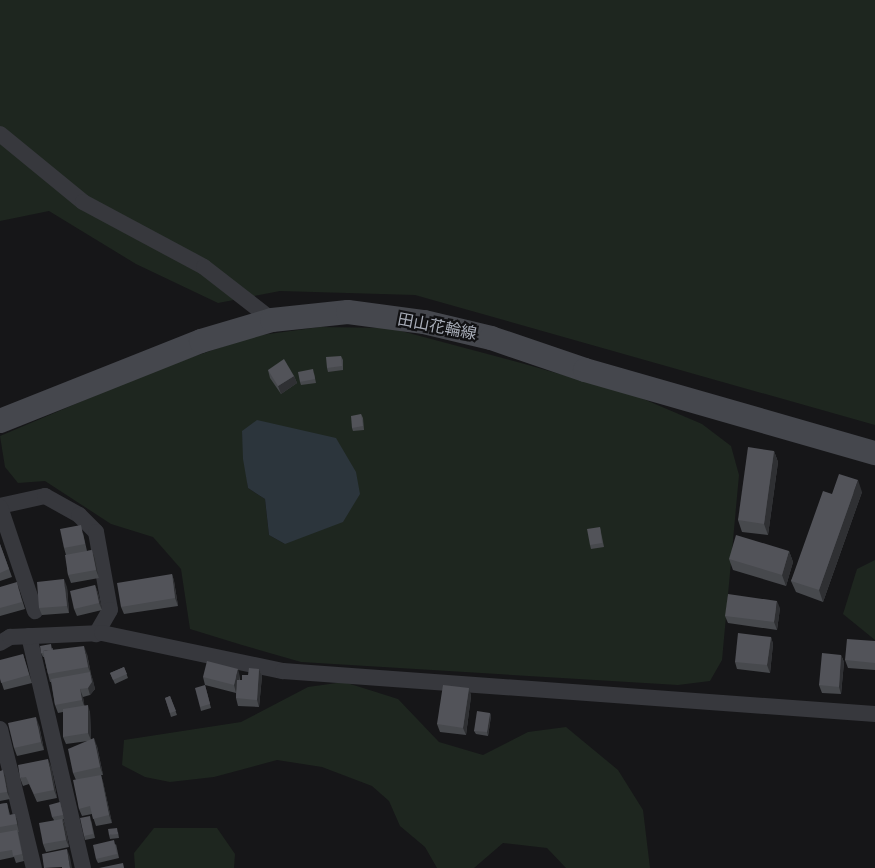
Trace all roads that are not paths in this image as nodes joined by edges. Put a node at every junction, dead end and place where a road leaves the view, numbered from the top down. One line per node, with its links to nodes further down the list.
1 (0, 134): 2 (street)
2 (272, 320): 3 (main road, 田山花輪線); 4 (main road, 田山花輪線)
3 (0, 421)
4 (875, 453)
5 (0, 506): 6 (street); 7 (street)
6 (35, 611)
7 (96, 634): 8 (street); 10 (street)
8 (28, 636): 9 (street); 13 (street)
9 (0, 642)
10 (875, 714)
11 (0, 729): 12 (street)
12 (34, 868)
13 (83, 868)

